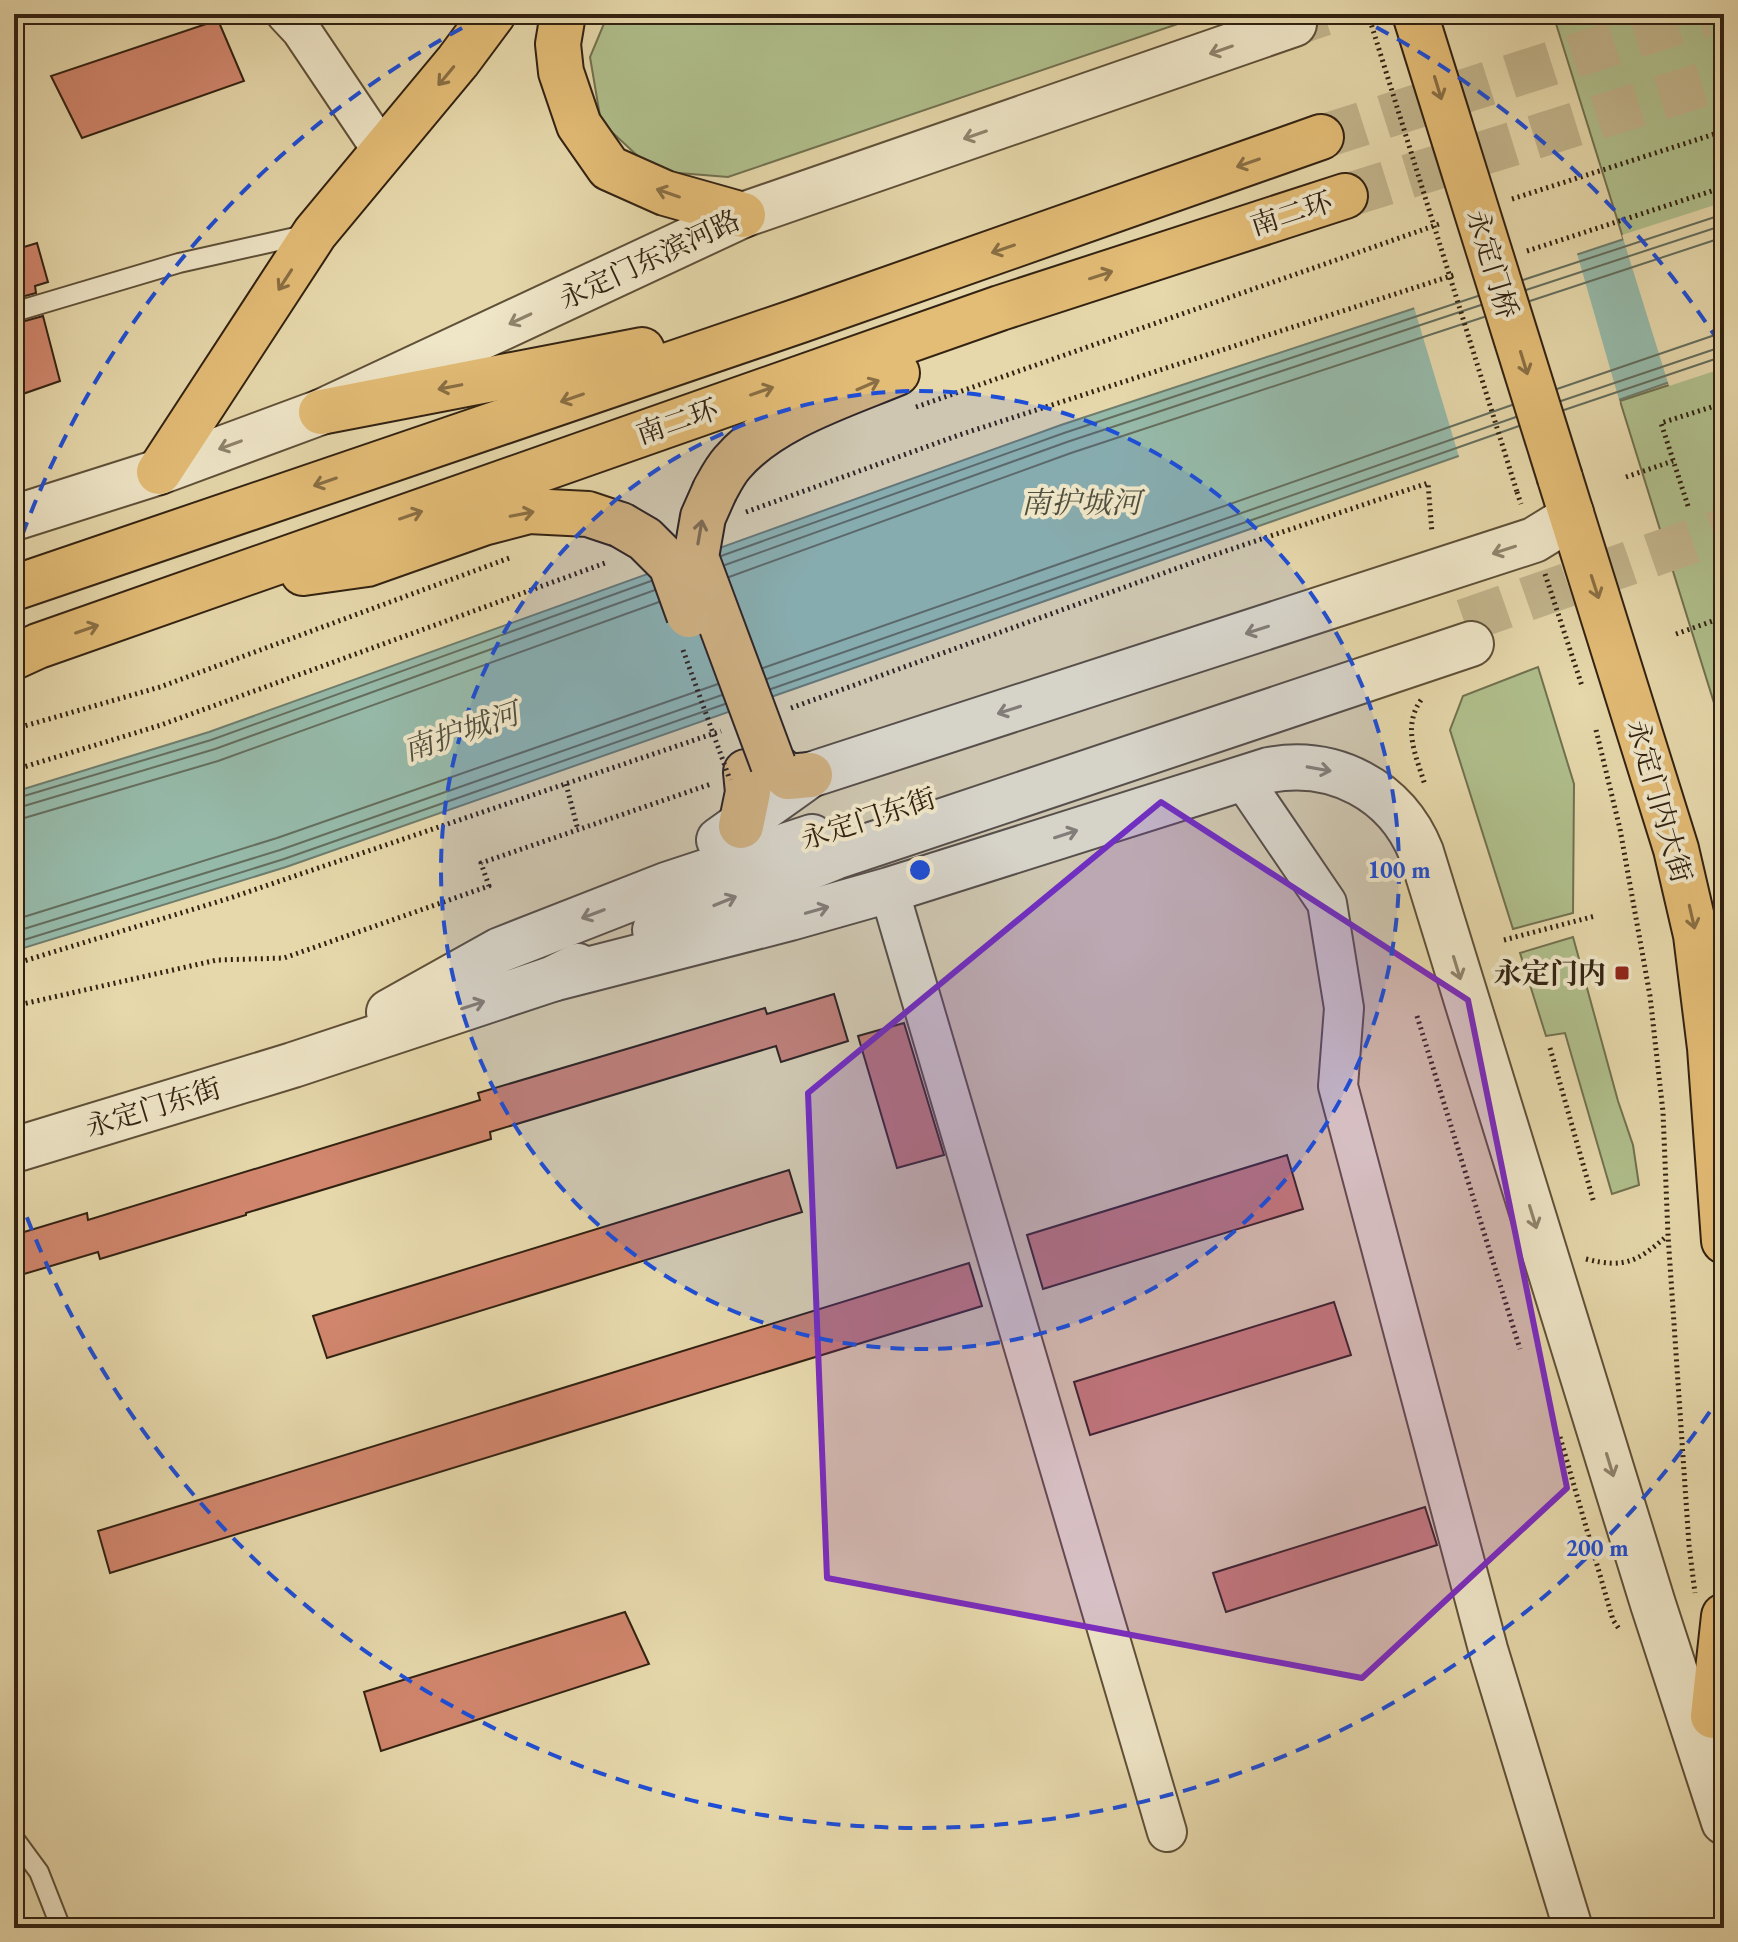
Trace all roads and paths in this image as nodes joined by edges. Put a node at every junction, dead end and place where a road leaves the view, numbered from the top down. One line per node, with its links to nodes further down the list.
1 (286, 14): 9 (street)
2 (493, 14): 9 (main road, one-way to 9)
3 (563, 14): 13 (main road, one-way to 3)
4 (1368, 14): 27 (path, 永定门桥, bridge)
5 (1415, 14): 28 (main road, 永定门桥, one-way to 28, bridge)
6 (1294, 24): 13 (street, 永定门东滨河路, one-way to 13)
7 (1724, 131): 12 (path)
8 (1321, 137): 20 (main road, 南二环, one-way to 20)
9 (383, 152): 15 (main road)
10 (1724, 187): 16 (path)
11 (1345, 196): 18 (main road, 南二环, one-way to 11)
12 (1505, 201)
13 (743, 215): 23 (street, 永定门东滨河路, one-way to 23)
14 (1446, 222): 22 (path)
15 (315, 233): 19 (lane); 25 (main road, one-way to 25)
16 (1514, 255)
17 (1469, 270): 29 (path)
18 (1000, 308): 29 (main road, one-way to 18); 36 (main road, 南二环, one-way to 18)
19 (14, 312)
20 (801, 320): 23 (main road, one-way to 23); 35 (main road, 南二环, one-way to 35)
21 (1724, 403): 24 (path)
22 (914, 408)
23 (321, 412): 25 (street, 永定门东滨河路, one-way to 25)
24 (1673, 461): 26 (path); 30 (path)
25 (159, 472): 31 (street, 永定门东滨河路)
26 (1626, 477)
27 (1517, 492)
28 (1565, 496): 32 (street); 61 (main road, 永定门内大街, one-way to 61)
29 (726, 503): 45 (main road, one-way to 29, bridge)
30 (1688, 506)
31 (14, 518)
32 (1534, 540): 41 (path); 45 (street, one-way to 45)
33 (620, 542): 36 (main road, one-way to 33); 44 (path); 45 (main road, bridge)
34 (516, 556): 43 (path)
35 (14, 588)
36 (202, 589): 40 (main road, 南二环, one-way to 36)
37 (1724, 617): 38 (path)
38 (1676, 634)
39 (683, 648): 45 (path, bridge)
40 (14, 657)
41 (1583, 689)
42 (1593, 719): 63 (path)
43 (14, 729)
44 (14, 770)
45 (765, 773): 48 (street); 48 (main road); 49 (path)
46 (1242, 778): 51 (street, one-way to 46); 66 (street, one-way to 66); 70 (street)
47 (566, 784): 49 (path)
48 (741, 826): 50 (street)
49 (578, 830): 55 (path)
50 (666, 885): 54 (street, 永定门东街, one-way to 50); 58 (street, 永定门东街, one-way to 58)
51 (889, 890): 54 (street, one-way to 51); 67 (street)
52 (1595, 916): 53 (path)
53 (1504, 940)
54 (552, 979): 58 (street, 永定门东街, one-way to 54)
55 (14, 1006)
56 (1417, 1016): 62 (path)
57 (1550, 1048): 60 (path)
58 (293, 1065): 59 (street, 永定门东街)
59 (14, 1150)
60 (1594, 1203)
61 (1724, 1241)
62 (1520, 1349)
63 (1711, 1612): 64 (main road)
64 (1713, 1716): 65 (street)
65 (1724, 1790)
66 (1724, 1822)
67 (1167, 1832)
68 (14, 1838): 69 (lane)
69 (61, 1928)
70 (1573, 1928)

